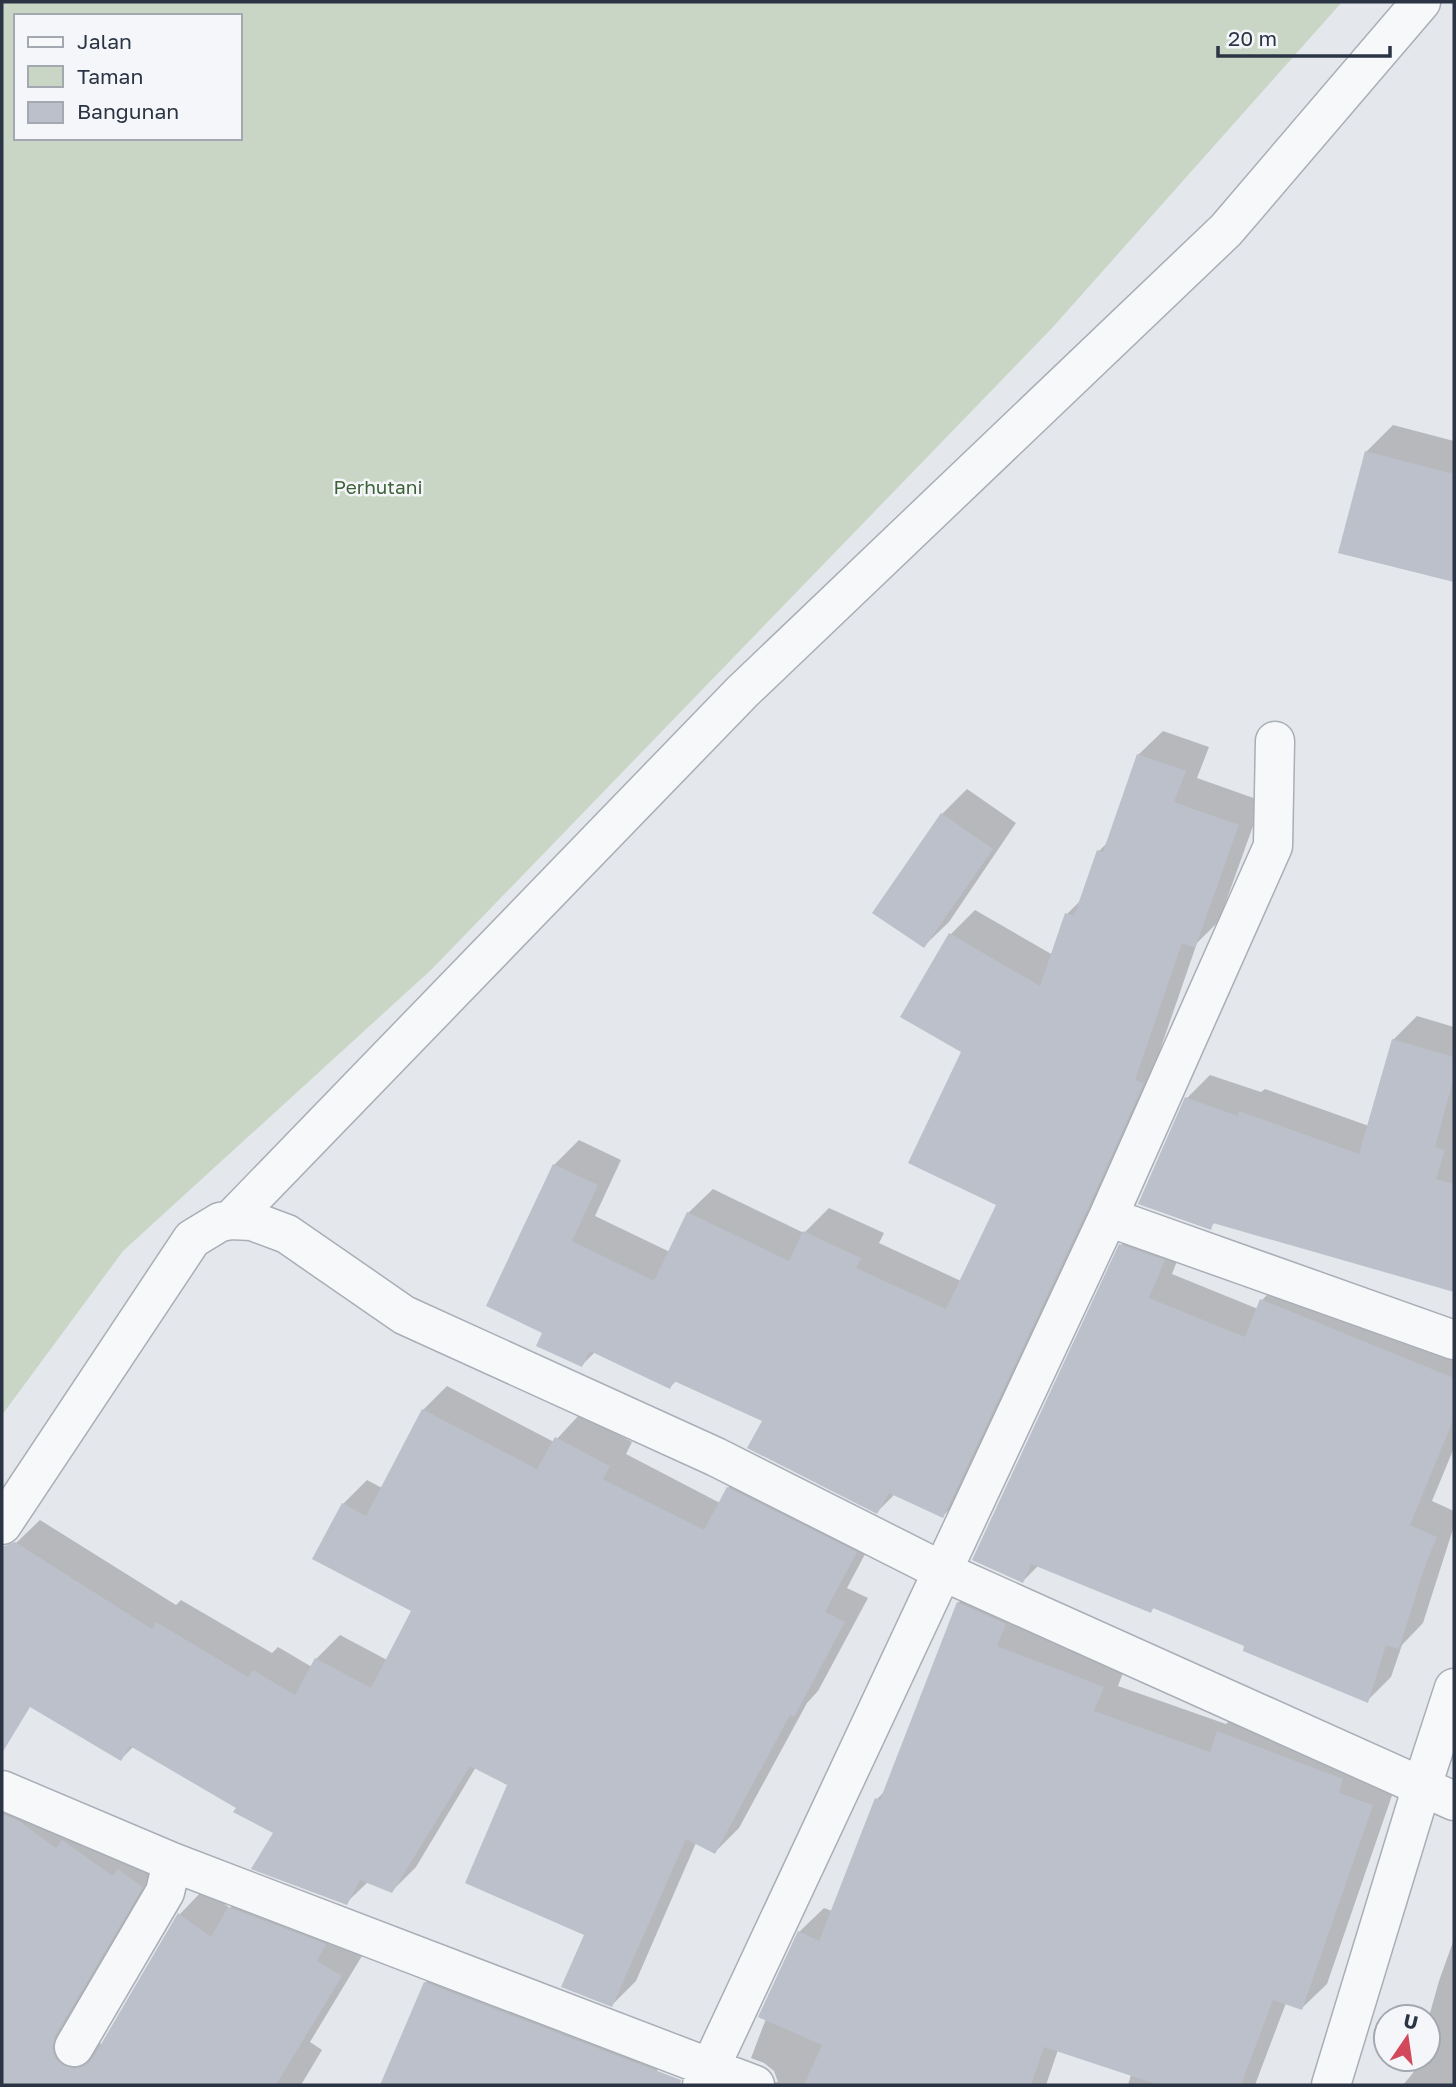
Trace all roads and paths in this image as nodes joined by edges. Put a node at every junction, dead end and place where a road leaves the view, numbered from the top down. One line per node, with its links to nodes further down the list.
1 (1421, 2): 4 (street)
2 (1275, 741): 3 (street)
3 (1108, 1217): 5 (street); 7 (street)
4 (230, 1220): 6 (street); 7 (street)
5 (1454, 1340)
6 (2, 1525)
7 (942, 1571): 10 (street); 13 (street)
8 (1454, 1688): 10 (street)
9 (2, 1790): 11 (street)
10 (1438, 1793): 15 (street)
11 (173, 1862): 12 (street); 13 (street)
12 (75, 2047)
13 (706, 2076): 14 (street)
14 (755, 2085)
15 (1331, 2085)

